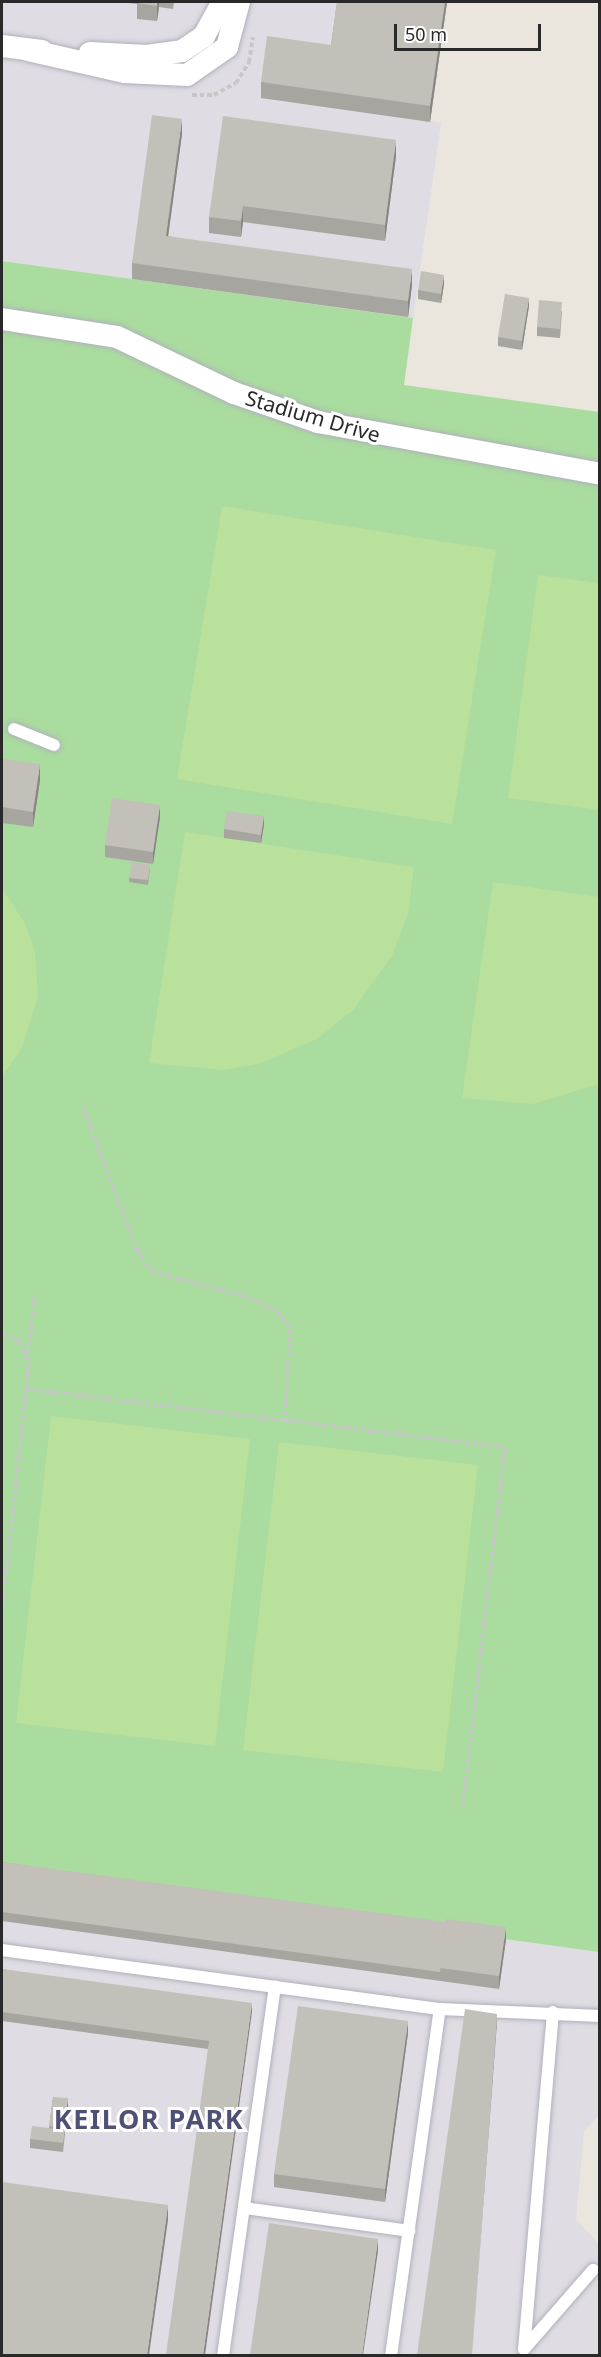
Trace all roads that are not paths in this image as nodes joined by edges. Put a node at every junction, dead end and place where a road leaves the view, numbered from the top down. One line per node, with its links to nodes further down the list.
1 (223, 2): 4 (street)
2 (240, 2): 4 (street)
3 (2, 46): 4 (street)
4 (28, 50)
5 (2, 318): 6 (street, Stadium Drive)
6 (600, 474)
7 (14, 729): 8 (lane)
8 (54, 745)
9 (2, 1950): 10 (lane)
10 (275, 1987): 11 (lane); 14 (lane)
11 (440, 2009): 12 (lane); 15 (lane)
12 (553, 2012): 13 (lane); 16 (lane)
13 (600, 2016)
14 (244, 2208): 15 (lane); 17 (lane)
15 (409, 2231): 18 (lane)
16 (593, 2270)
17 (223, 2355)
18 (391, 2355)

